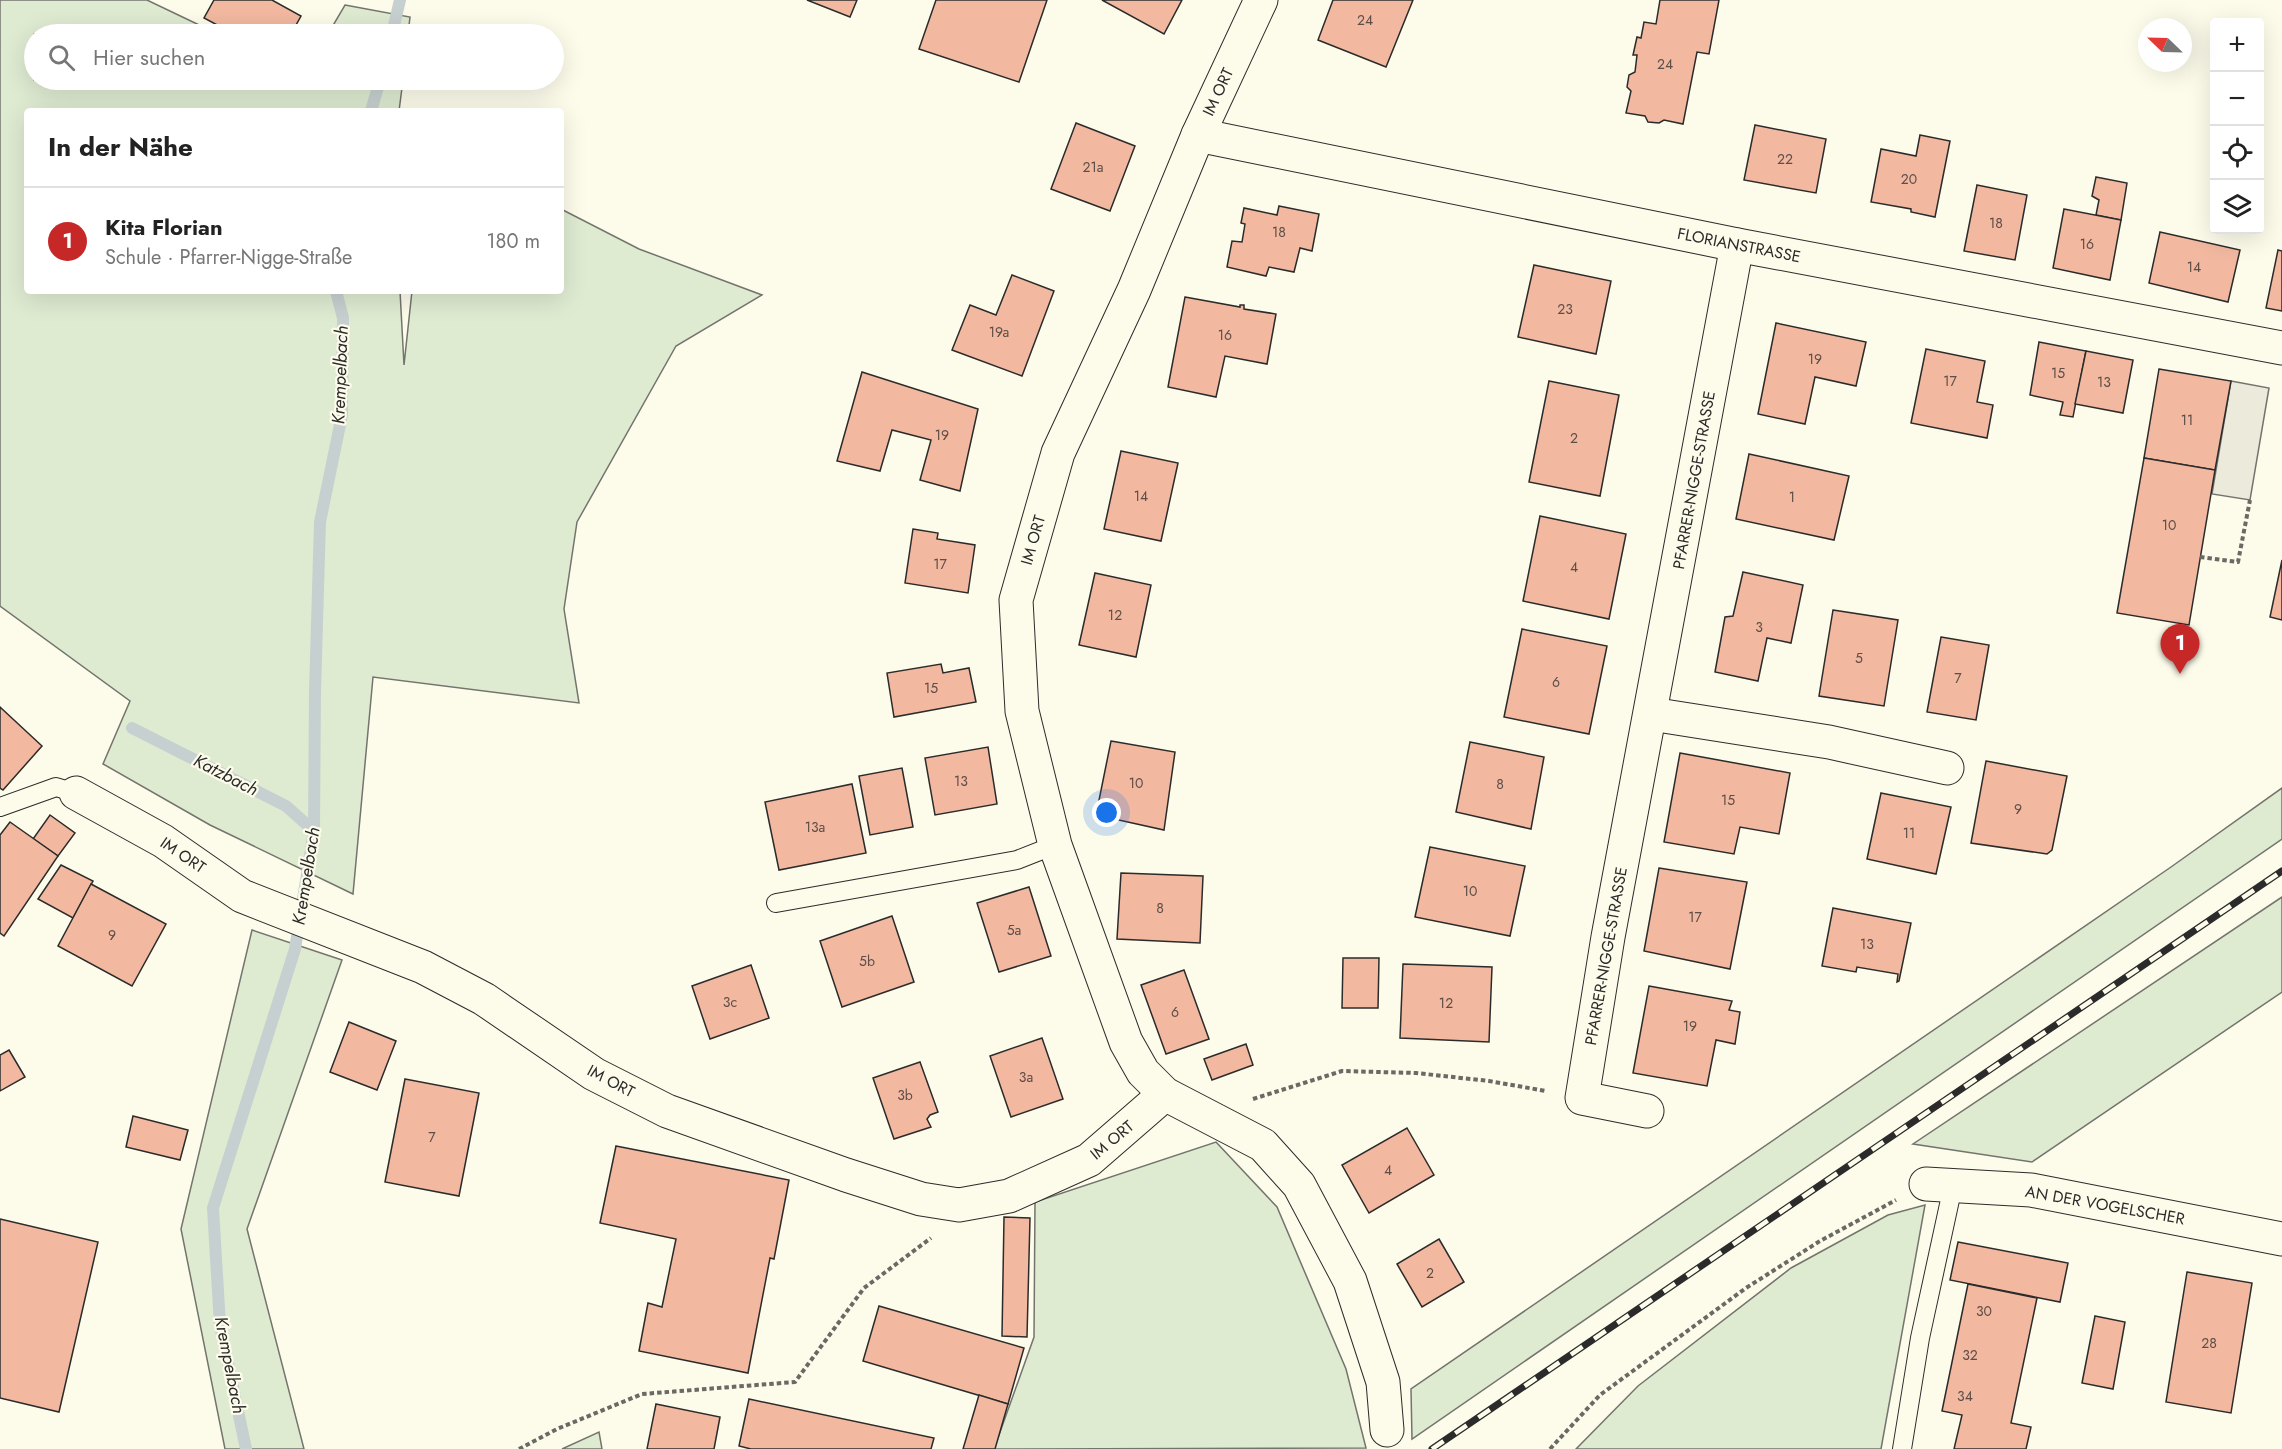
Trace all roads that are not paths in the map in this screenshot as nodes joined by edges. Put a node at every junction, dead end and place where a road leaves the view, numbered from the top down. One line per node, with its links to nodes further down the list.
1 (1261, 0): 2 (street, IM ORT)
2 (1198, 135): 3 (street, FLORIANSTRASSE); 9 (street, IM ORT)
3 (1737, 245): 4 (street, FLORIANSTRASSE); 5 (street, PFARRER-NIGGE-STRASSE)
4 (2282, 348)
5 (1651, 714): 6 (street); 12 (street, PFARRER-NIGGE-STRASSE)
6 (1947, 768)
7 (76, 793): 8 (lane); 11 (street, IM ORT)
8 (0, 807)
9 (1055, 845): 10 (lane); 11 (street, IM ORT)
10 (776, 903)
11 (1165, 1094): 15 (street, IM ORT)
12 (1647, 1111)
13 (1940, 1185): 14 (street, AN DER VOGELSCHER); 16 (lane)
14 (2282, 1239)
15 (1387, 1430)
16 (1902, 1449)

